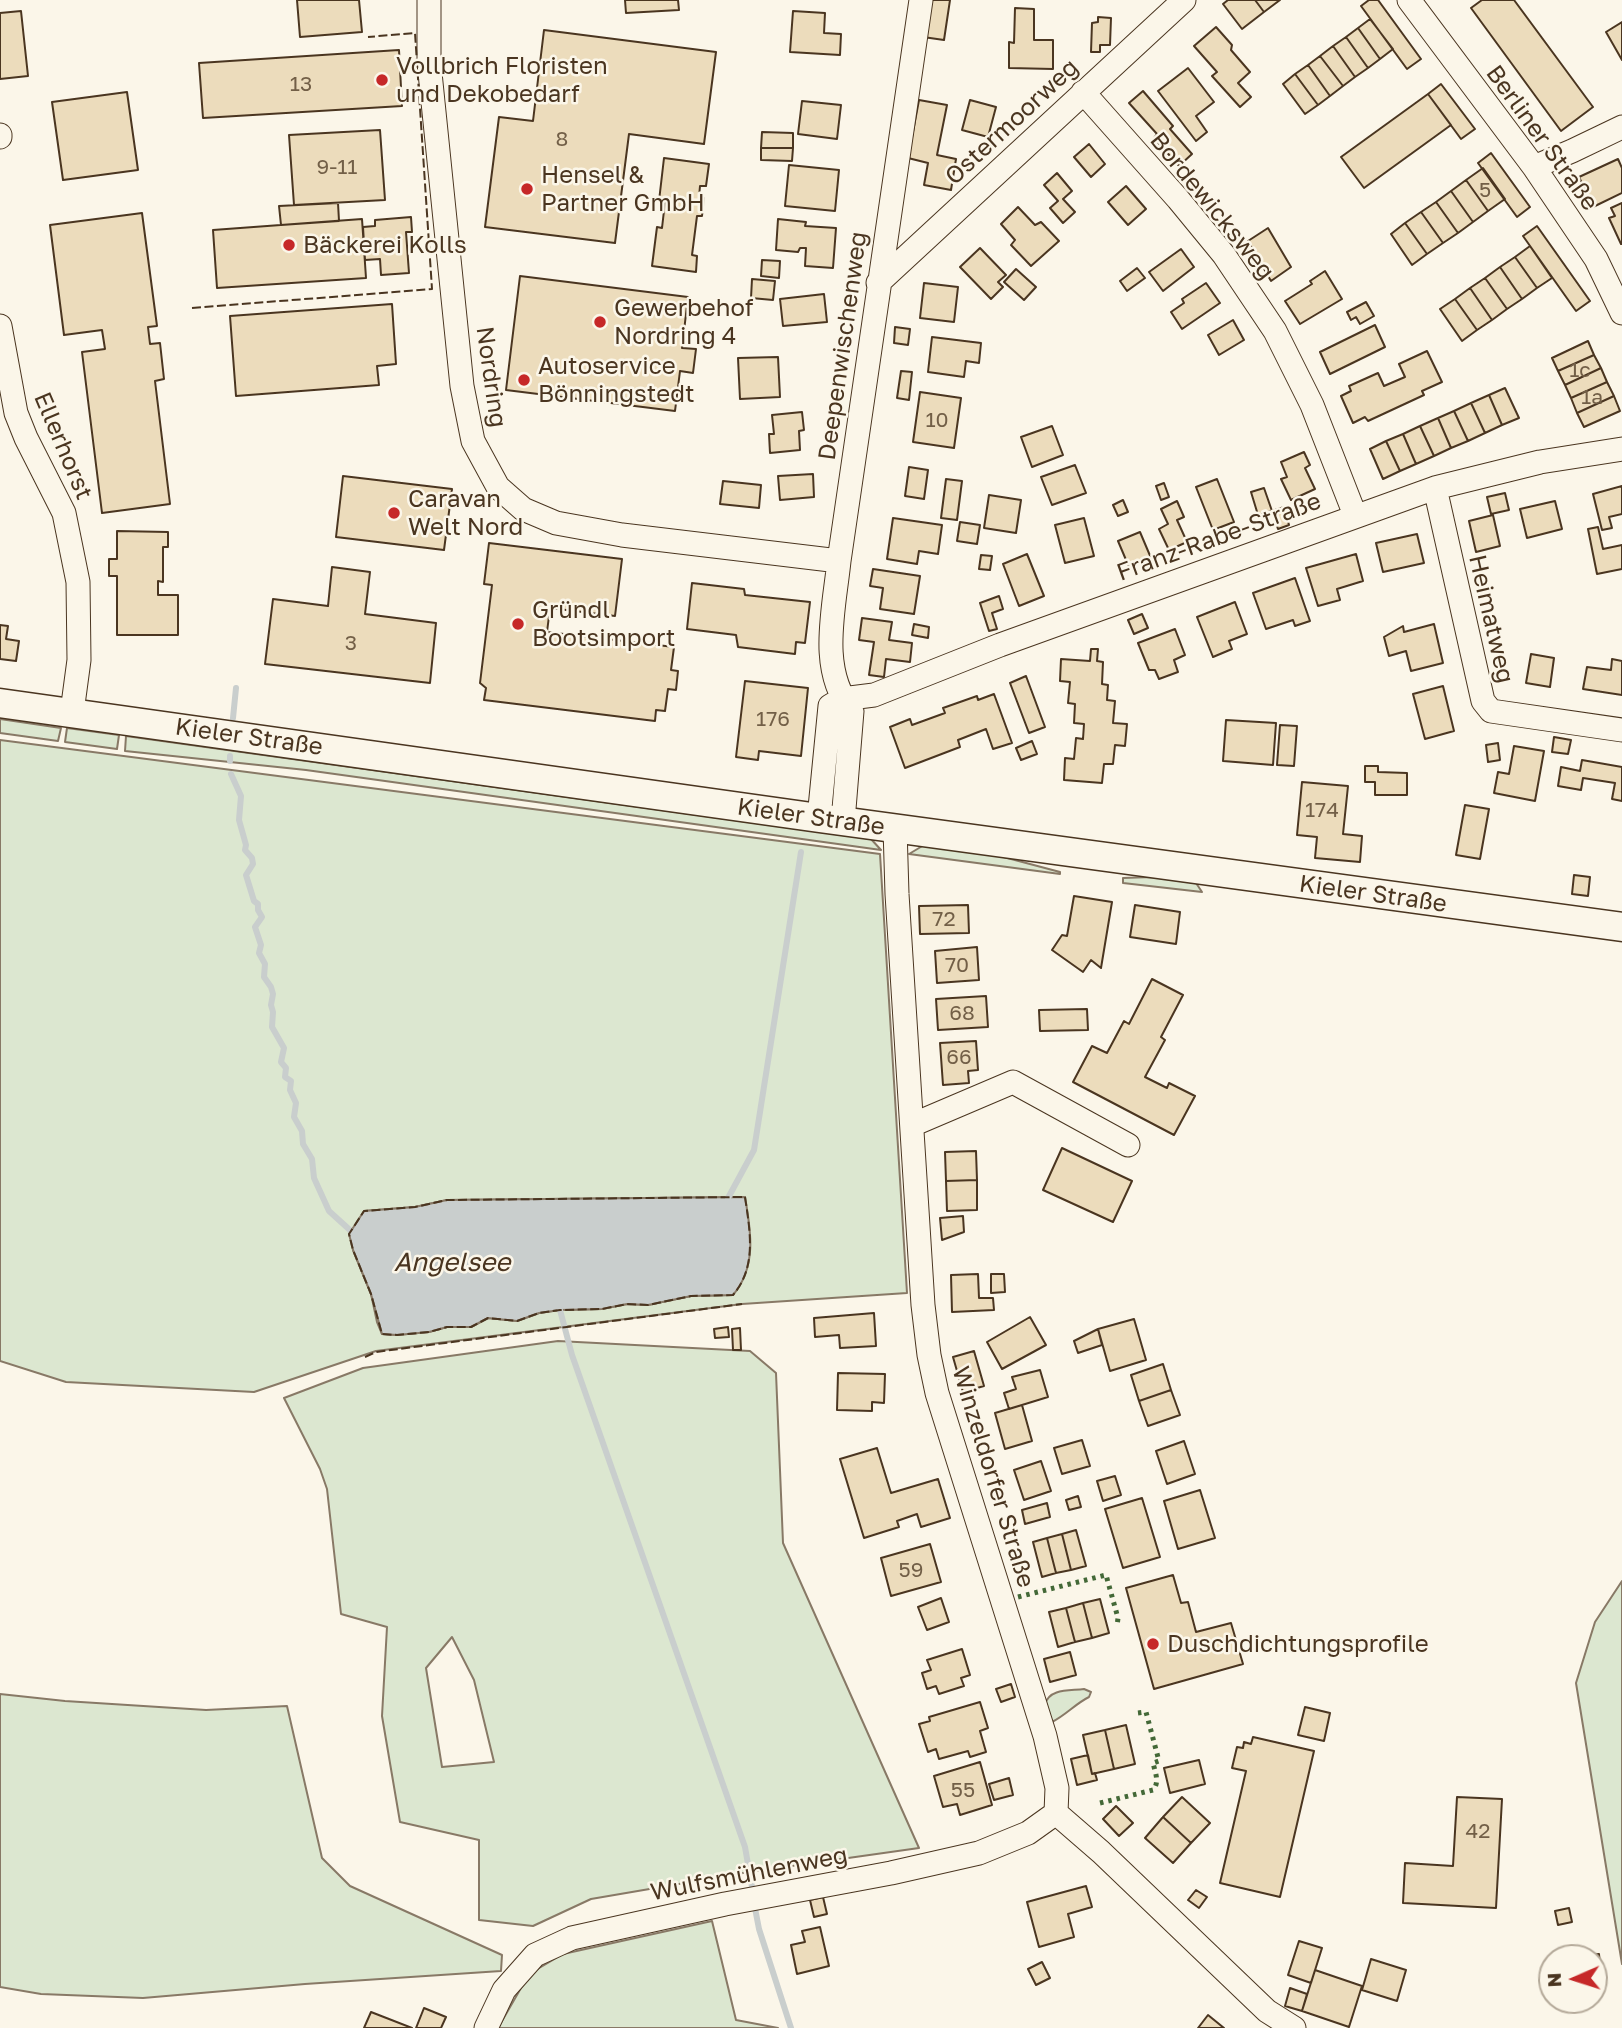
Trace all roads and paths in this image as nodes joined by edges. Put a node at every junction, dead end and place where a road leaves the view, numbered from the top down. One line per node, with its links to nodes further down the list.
1 (429, 0): 14 (street, Nordring)
2 (921, 0): 8 (street, Deepenwischenweg)
3 (1184, 0): 5 (street, Ostermoorweg)
4 (1409, 0): 7 (street, Berliner Straße)
5 (1083, 92): 8 (street, Ostermoorweg); 13 (street, Bordewicksweg)
6 (1622, 127): 7 (street)
7 (1534, 167): 9 (street, Berliner Straße)
8 (878, 283): 14 (street, Deepenwischenweg)
9 (1622, 313)
10 (0, 326): 17 (street, Ellerhorst)
11 (1622, 449): 12 (street, Franz-Rabe-Straße)
12 (1435, 488): 13 (street, Franz-Rabe-Straße); 18 (street, Heimatweg)
13 (1355, 515): 15 (street, Franz-Rabe-Straße)
14 (839, 561): 15 (street, Deepenwischenweg)
15 (842, 699): 19 (street, Deepenwischenweg)
16 (0, 703): 17 (main road, Kieler Straße)
17 (72, 712): 19 (main road, Kieler Straße)
18 (1622, 730)
19 (831, 820): 20 (main road, Kieler Straße)
20 (895, 828): 21 (main road, Kieler Straße); 22 (street, Winzeldorfer Straße)
21 (1622, 927)
22 (912, 1125): 23 (street); 24 (street, Winzeldorfer Straße)
23 (1128, 1144)
24 (1056, 1813): 25 (street, Wulfsmühlenweg); 26 (street)
25 (486, 2028)
26 (1294, 2028)

